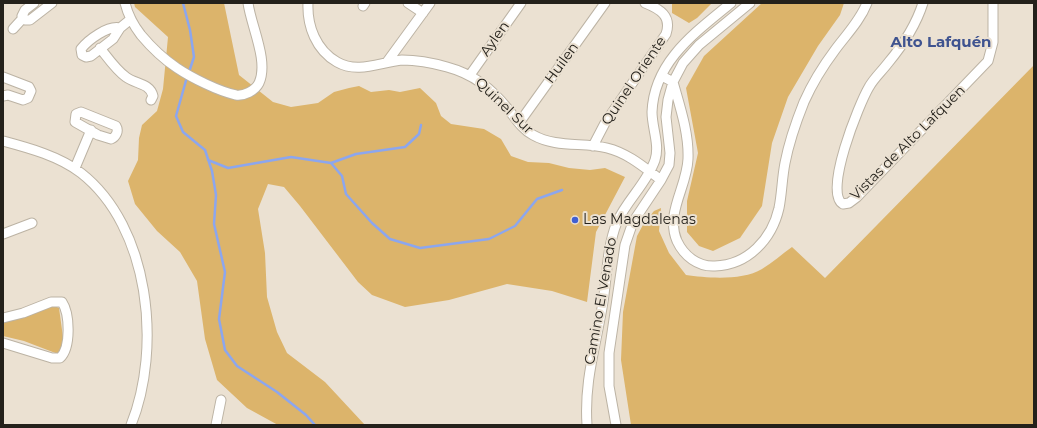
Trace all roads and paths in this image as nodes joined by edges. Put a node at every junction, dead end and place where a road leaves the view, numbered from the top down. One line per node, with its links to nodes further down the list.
1 (34, 3): 17 (street)
2 (52, 3): 17 (street)
3 (125, 3): 18 (street)
4 (248, 3): 18 (street)
5 (308, 3): 22 (street, Quinel Sur)
6 (408, 3): 16 (street)
7 (430, 3): 16 (street)
8 (520, 3): 23 (street, Aylen)
9 (605, 3): 31 (street, Huilen)
10 (645, 3): 34 (street, Quinel Oriente)
11 (731, 3): 24 (street, Camino El Venado)
12 (750, 3): 26 (street, Camino El Venado)
13 (867, 3): 29 (street)
14 (923, 3): 15 (street, Vistas de Alto Lafquen)
15 (993, 3)
16 (423, 13): 22 (street)
17 (23, 18): 19 (street)
18 (131, 19): 20 (street)
19 (13, 28)
20 (120, 28): 21 (street); 21 (street)
21 (100, 48): 28 (street)
22 (387, 62): 23 (street, Quinel Sur)
23 (470, 74): 31 (street, Quinel Sur)
24 (662, 76): 26 (street); 36 (street, Camino El Venado)
25 (3, 78): 27 (street)
26 (673, 82): 29 (street); 30 (street, Camino El Venado)
27 (3, 96)
28 (151, 100)
29 (682, 116): 30 (street)
30 (666, 117): 37 (street, Camino El Venado)
31 (519, 123): 34 (street, Quinel Sur)
32 (91, 130): 35 (street)
33 (3, 141): 35 (street)
34 (593, 146): 36 (street, Quinel Sur)
35 (75, 168): 43 (street)
36 (650, 172): 37 (street, Quinel Sur); 45 (street, Camino El Venado)
37 (662, 180): 46 (street, Camino El Venado)
38 (32, 223): 39 (street)
39 (3, 234)
40 (3, 318): 41 (street)
41 (3, 343)
42 (221, 400): 44 (street)
43 (131, 425)
44 (216, 425)
45 (587, 425)
46 (616, 425)

